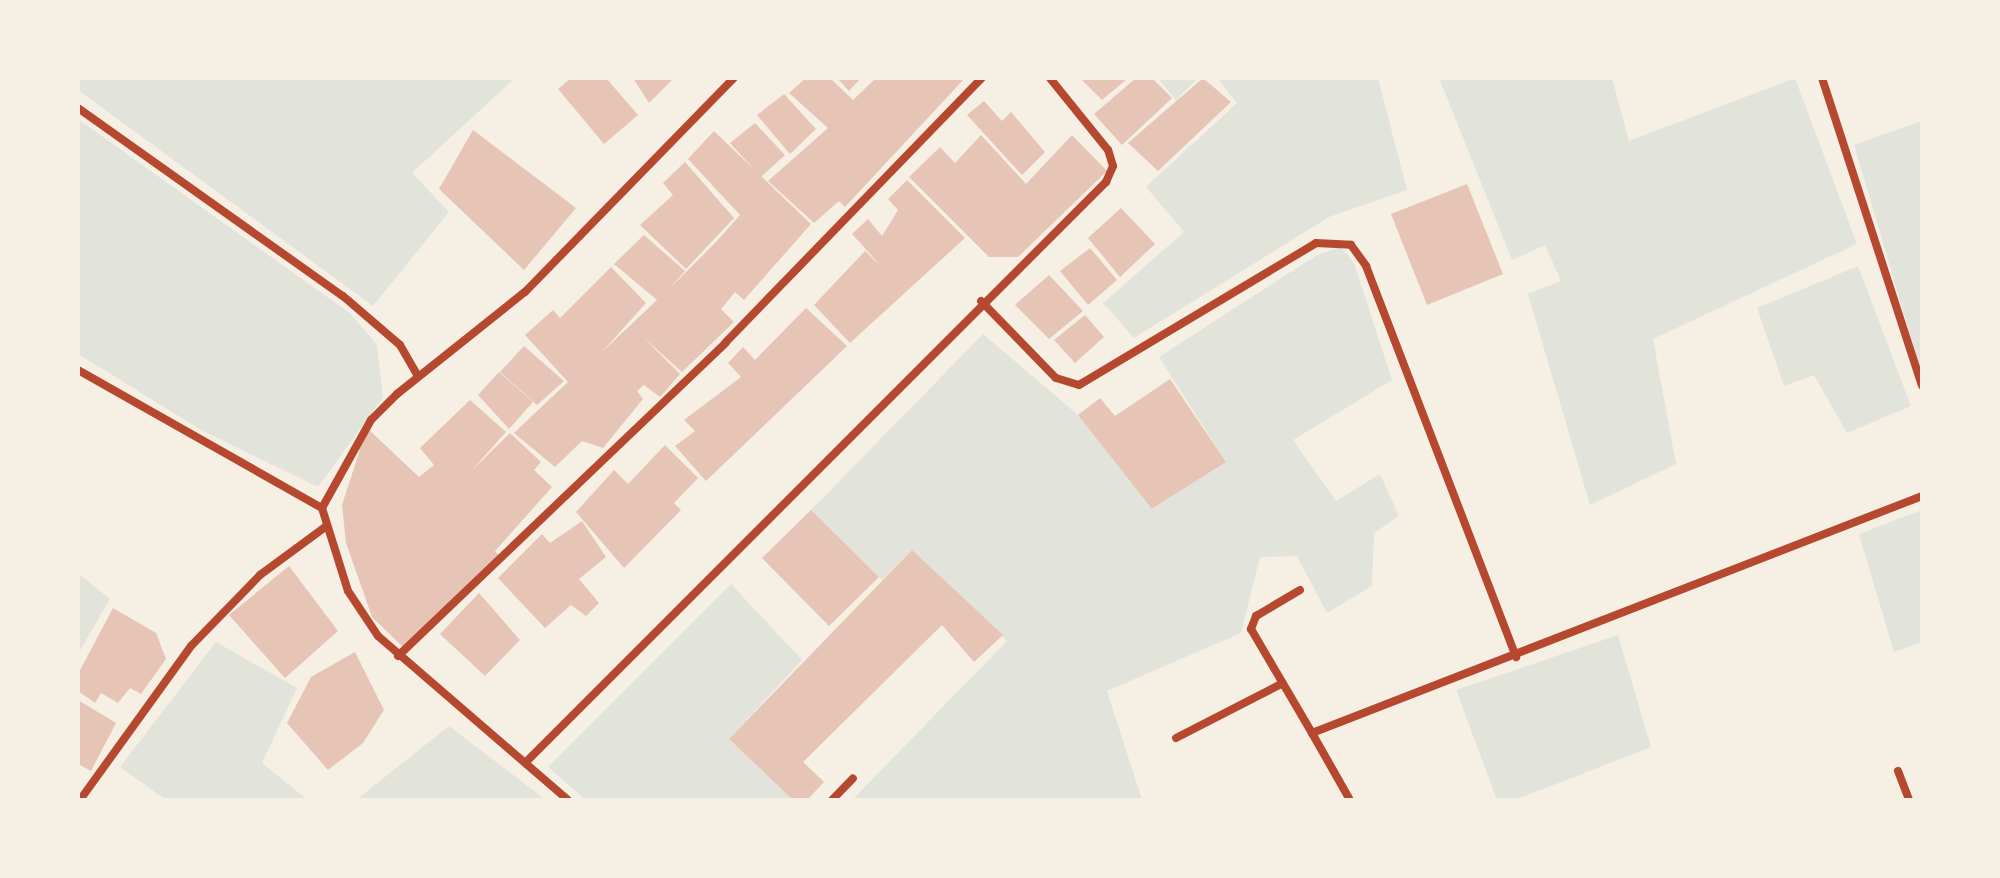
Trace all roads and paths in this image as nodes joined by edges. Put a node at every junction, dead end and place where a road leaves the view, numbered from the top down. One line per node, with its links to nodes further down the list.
1 (734, 78): 8 (street)
2 (982, 78): 14 (street)
3 (1050, 78): 6 (street)
4 (1822, 78): 9 (street)
5 (78, 108): 8 (street)
6 (981, 301): 15 (street); 19 (street)
7 (78, 370): 11 (street)
8 (417, 374): 11 (street)
9 (1922, 385)
10 (1922, 496): 15 (street)
11 (322, 508): 12 (street)
12 (325, 527): 14 (street); 23 (street)
13 (1300, 590): 16 (street)
14 (398, 656): 19 (street)
15 (1516, 657): 17 (street)
16 (1283, 683): 17 (street); 18 (street)
17 (1312, 733): 27 (street)
18 (1176, 738)
19 (527, 761): 25 (street)
20 (1898, 771): 28 (street)
21 (853, 778): 26 (street)
22 (78, 779): 23 (street)
23 (88, 787): 24 (street)
24 (80, 800)
25 (568, 800)
26 (832, 800)
27 (1350, 800)
28 (1909, 800)

